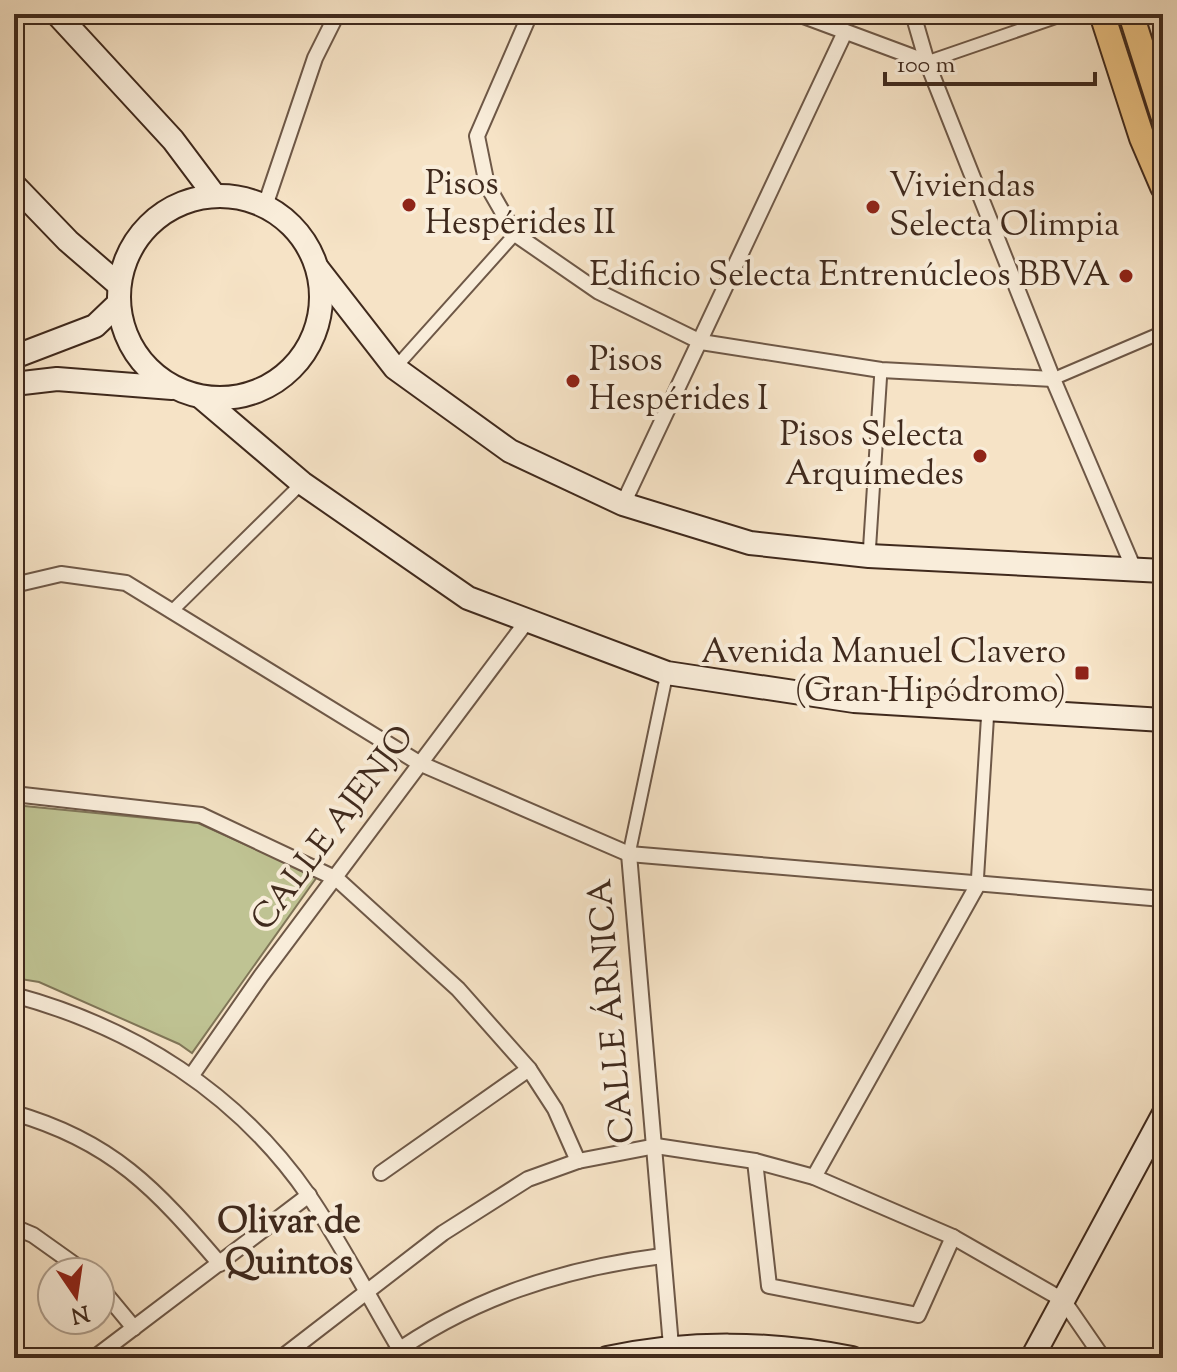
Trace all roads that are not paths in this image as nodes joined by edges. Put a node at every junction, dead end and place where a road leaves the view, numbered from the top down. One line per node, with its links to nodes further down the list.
1 (57, 14): 14 (main road)
2 (337, 14): 15 (street)
3 (530, 14): 16 (street)
4 (798, 14): 9 (street)
5 (913, 14): 10 (street)
6 (1066, 14): 10 (street)
7 (1102, 14): 13 (main road)
8 (1131, 14): 11 (main road)
9 (845, 32): 10 (street); 20 (street)
10 (927, 62): 24 (street)
11 (1163, 115)
12 (14, 185): 18 (main road)
13 (1163, 187)
14 (215, 196): 15 (main road); 18 (main road)
15 (265, 206): 17 (main road)
16 (515, 234): 20 (street); 22 (street)
17 (318, 269): 22 (main road); 27 (main road)
18 (118, 294): 21 (main road); 26 (main road)
19 (1163, 332): 24 (street)
20 (701, 342): 23 (street); 29 (street)
21 (14, 357)
22 (395, 368): 29 (main road)
23 (881, 370): 24 (street); 30 (street)
24 (1053, 379): 31 (street)
25 (14, 384): 26 (main road)
26 (173, 388): 27 (main road)
27 (201, 397): 28 (main road)
28 (302, 483): 34 (street); 35 (main road)
29 (623, 504): 30 (main road)
30 (869, 556): 31 (main road)
31 (1134, 569): 32 (main road)
32 (1163, 571)
33 (14, 585): 34 (street)
34 (171, 612): 39 (street)
35 (527, 621): 36 (main road); 39 (street, CALLE AJENJO)
36 (667, 673): 37 (main road); 41 (street, CALLE ÁRNICA)
37 (988, 709): 38 (main road); 43 (street)
38 (1163, 720)
39 (419, 763): 41 (street); 42 (street, CALLE AJENJO)
40 (14, 794): 42 (street)
41 (629, 854): 43 (street); 50 (street, CALLE ÁRNICA)
42 (337, 879): 46 (street); 47 (street, CALLE AJENJO)
43 (977, 886): 44 (street); 54 (street)
44 (1163, 899)
45 (14, 995): 47 (street)
46 (529, 1069): 51 (street); 53 (street)
47 (192, 1075): 55 (street)
48 (14, 1113): 60 (street)
49 (1163, 1115): 62 (main road)
50 (656, 1146): 51 (street); 52 (street); 59 (street, CALLE ÁRNICA)
51 (578, 1161): 61 (street)
52 (755, 1161): 54 (street); 57 (street)
53 (381, 1173)
54 (814, 1177): 57 (street)
55 (309, 1195): 60 (street); 61 (street)
56 (14, 1227): 58 (street)
57 (953, 1237): 62 (street)
58 (63, 1256)
59 (662, 1256): 65 (street, CALLE ÁRNICA); 67 (street)
60 (220, 1264): 64 (street)
61 (367, 1293): 67 (street); 70 (street)
62 (1063, 1300): 73 (main road); 74 (street)
63 (116, 1306): 64 (street)
64 (134, 1328): 69 (street)
65 (671, 1346): 71 (main road); 72 (main road)
66 (14, 1351): 68 (street)
67 (397, 1355)
68 (21, 1358)
69 (94, 1358)
70 (281, 1358)
71 (607, 1358)
72 (852, 1358)
73 (1032, 1358)
74 (1103, 1358)

